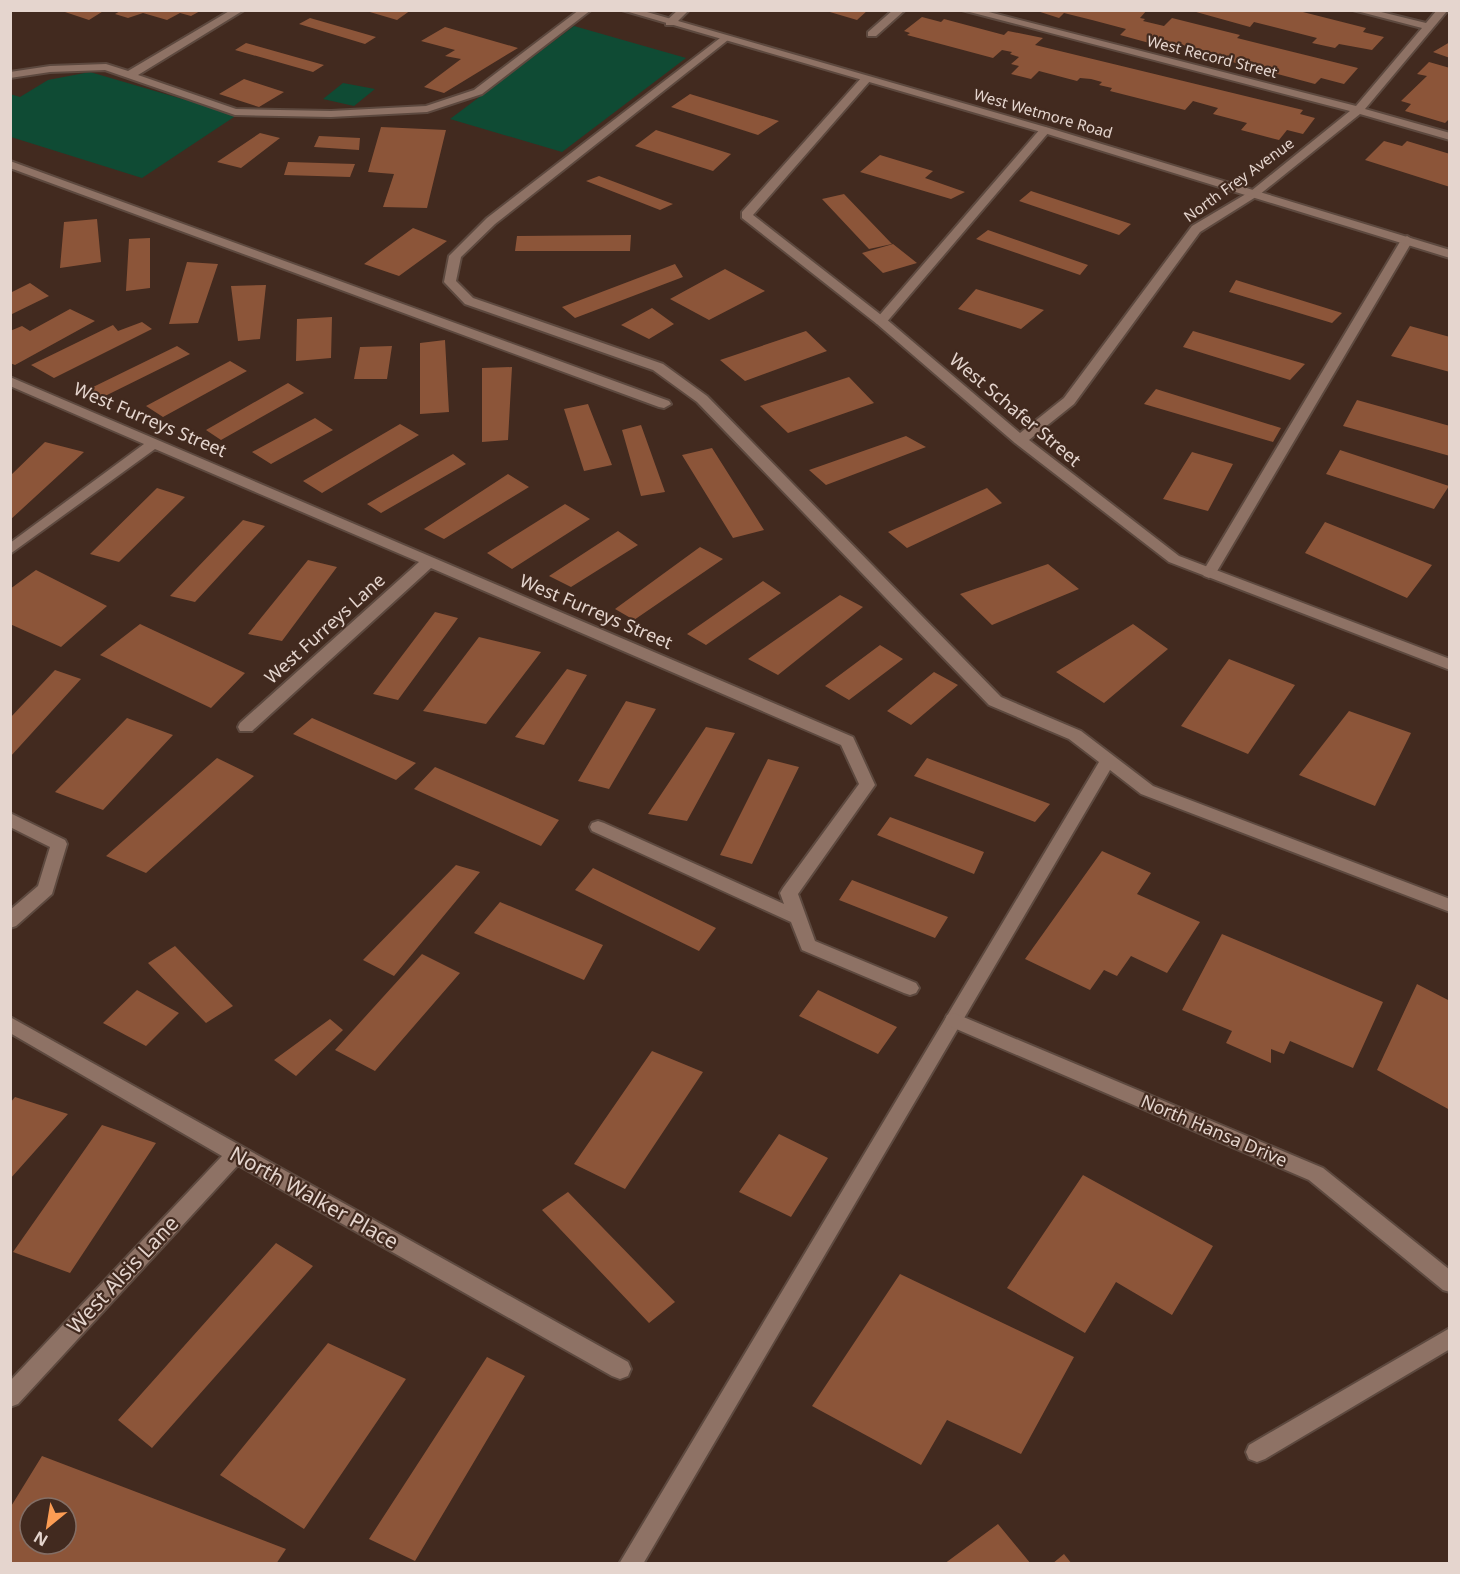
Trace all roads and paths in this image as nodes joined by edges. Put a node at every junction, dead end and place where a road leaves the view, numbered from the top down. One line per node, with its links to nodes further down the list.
1 (239, 10): 14 (street)
2 (586, 10): 14 (street)
3 (627, 10): 9 (street, West Wetmore Road)
4 (684, 10): 9 (street)
5 (900, 10): 11 (street)
6 (967, 10): 16 (street, West Record Street)
7 (1358, 10): 10 (street)
8 (1444, 15): 10 (street, North Frey Avenue)
9 (670, 22): 12 (street, West Wetmore Road)
10 (1429, 27): 16 (street, North Frey Avenue)
11 (872, 33)
12 (724, 38): 15 (street, West Wetmore Road); 33 (street)
13 (10, 75): 14 (street)
14 (128, 76)
15 (866, 79): 17 (street, West Wetmore Road); 23 (street, West Schafer Street)
16 (1358, 110): 18 (street, West Record Street); 20 (street, North Frey Avenue)
17 (1045, 130): 20 (street, West Wetmore Road); 23 (street)
18 (1449, 137)
19 (10, 164): 25 (street)
20 (1255, 193): 21 (street, West Wetmore Road); 26 (street, North Frey Avenue)
21 (1407, 240): 22 (street, West Wetmore Road); 30 (street)
22 (1449, 254)
23 (881, 321): 26 (street, West Schafer Street)
24 (10, 381): 27 (street, West Furreys Street)
25 (664, 404)
26 (1020, 440): 30 (street, West Schafer Street)
27 (154, 443): 28 (street); 29 (street, West Furreys Street)
28 (10, 550)
29 (429, 561): 32 (street, West Furreys Lane); 37 (street, West Furreys Street)
30 (1209, 573): 31 (street, West Schafer Street)
31 (1449, 664)
32 (246, 727)
33 (1108, 760): 36 (street); 40 (street)
34 (10, 819): 38 (street)
35 (598, 827): 37 (street)
36 (1449, 906)
37 (798, 918): 39 (street, West Furreys Street)
38 (10, 921)
39 (910, 988)
40 (954, 1020): 43 (street, North Hansa Drive); 48 (street)
41 (10, 1024): 42 (street, North Walker Place)
42 (236, 1154): 45 (street, North Walker Place); 46 (street, West Alsis Lane)
43 (1449, 1283)
44 (1449, 1337): 47 (street)
45 (620, 1369)
46 (10, 1396)
47 (1257, 1452)
48 (630, 1563)

